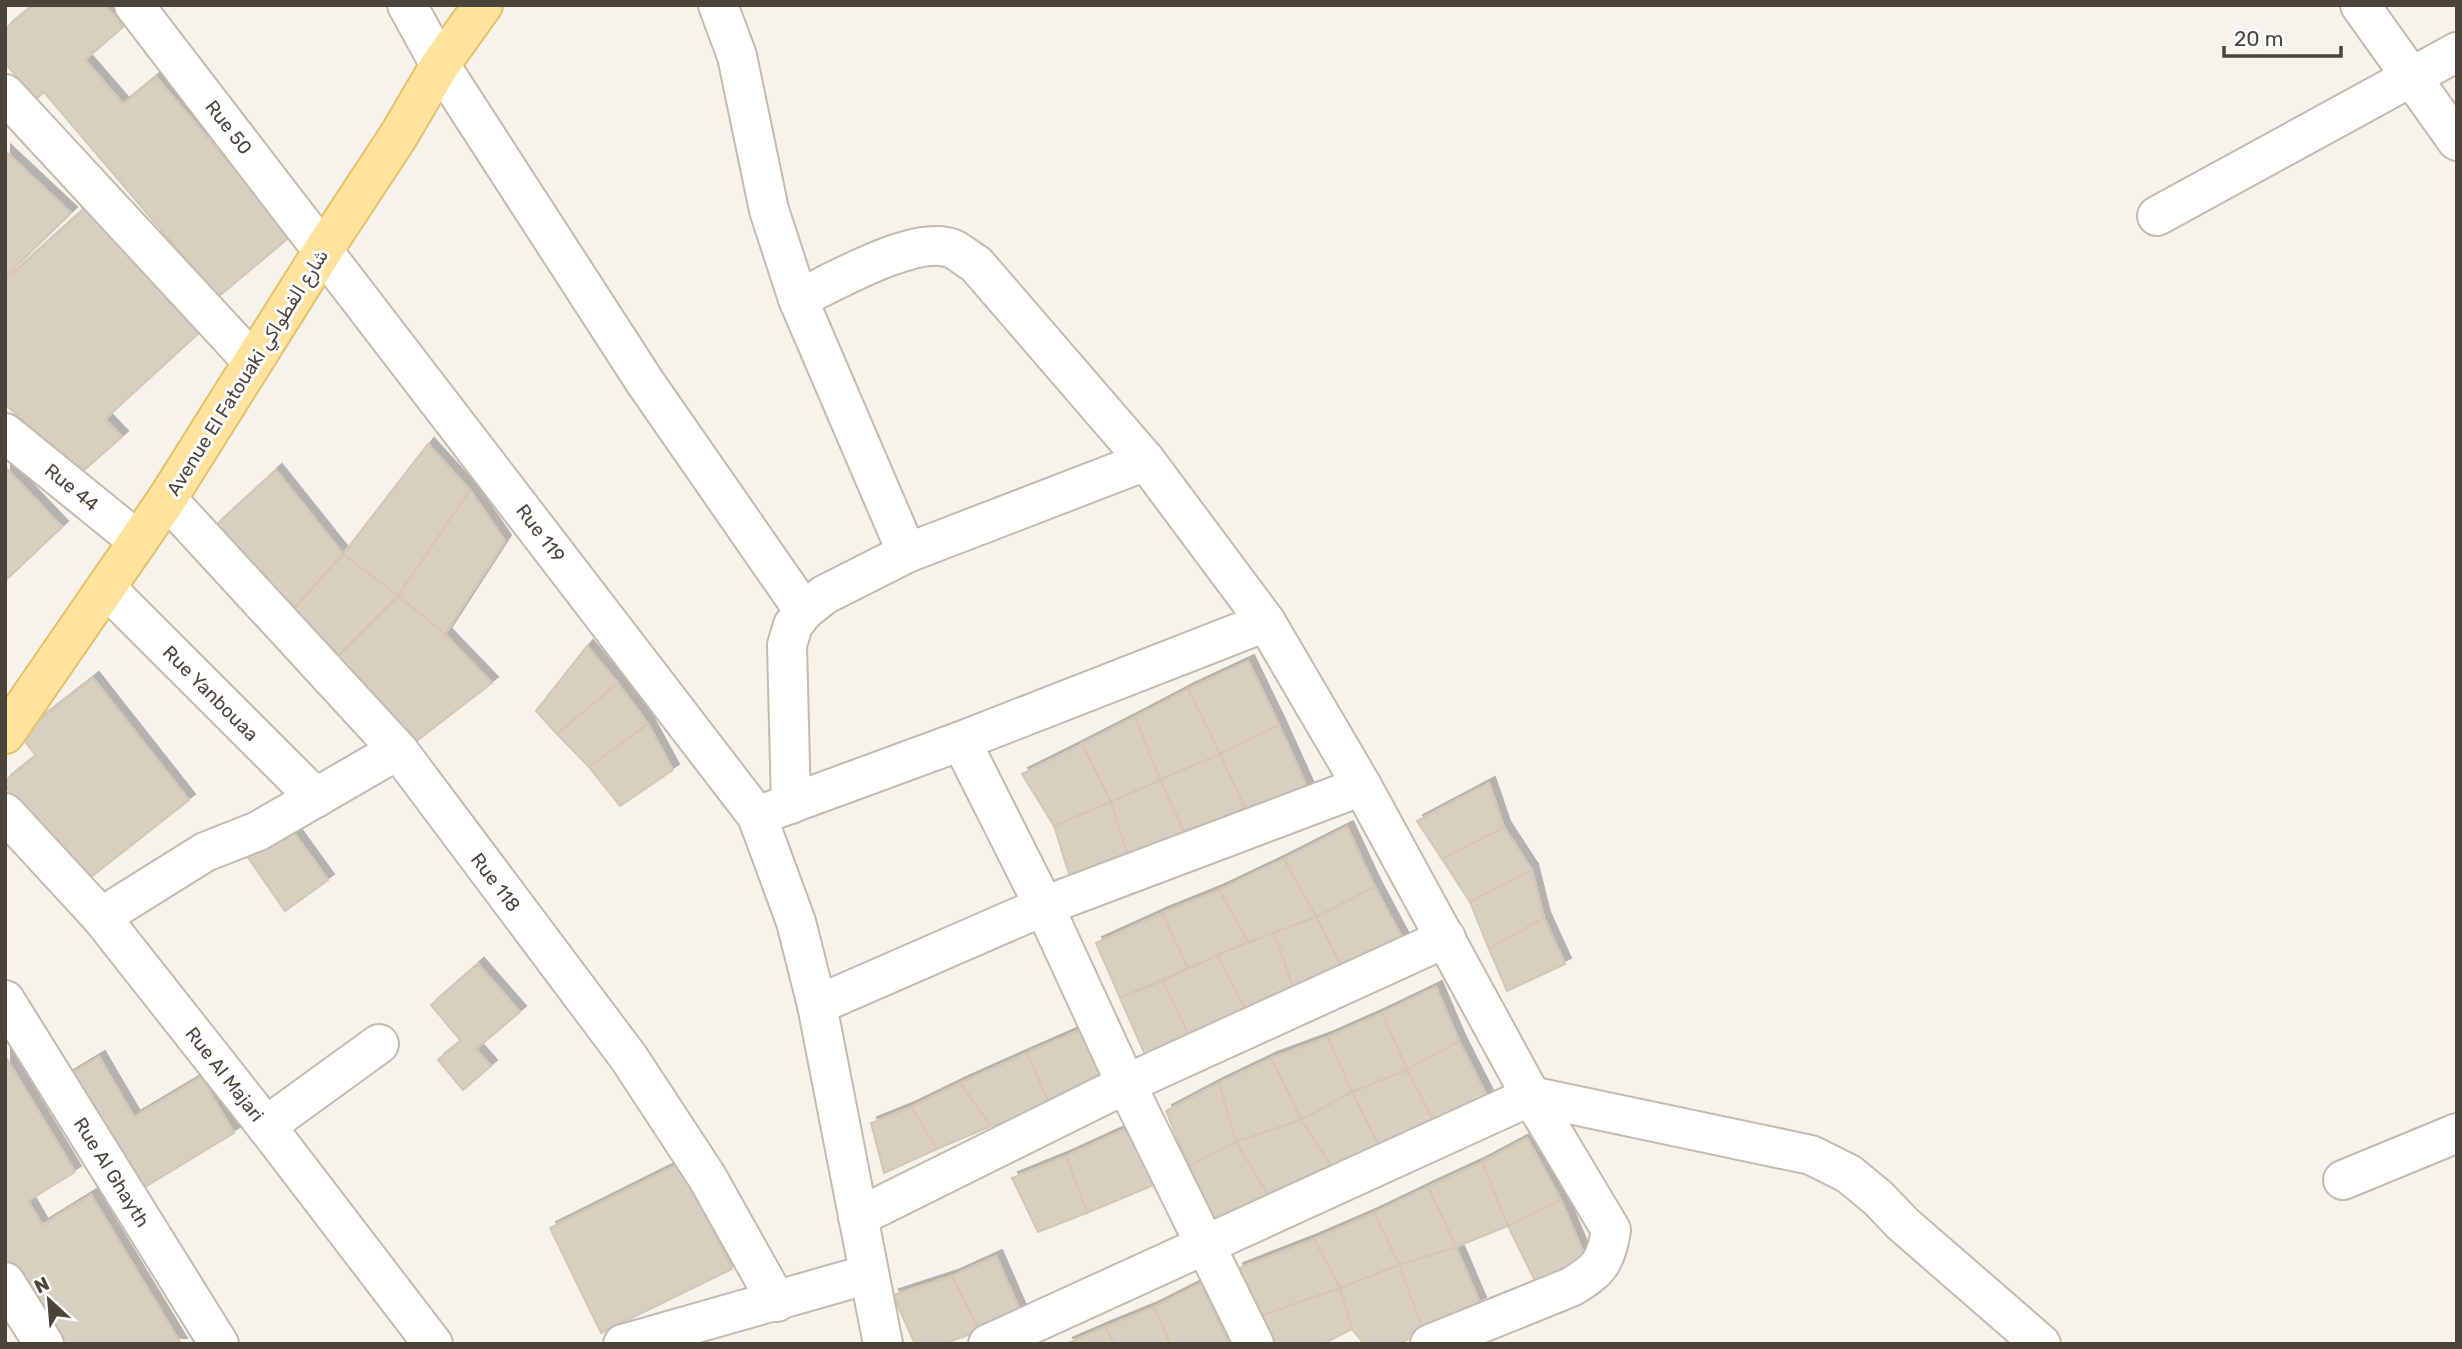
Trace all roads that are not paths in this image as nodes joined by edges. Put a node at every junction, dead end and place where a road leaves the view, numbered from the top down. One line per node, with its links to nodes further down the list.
1 (134, 5): 12 (street, Rue 50)
2 (407, 5): 7 (street)
3 (483, 5): 7 (main road, Avenue El Fatouaki شارع الفطواكي)
4 (718, 5): 13 (street)
5 (2360, 5): 8 (street)
6 (2457, 52): 8 (street)
7 (440, 65): 12 (main road, Avenue El Fatouaki شارع الفطواكي); 21 (street)
8 (2412, 77): 10 (street); 11 (street)
9 (5, 94): 14 (street)
10 (2457, 141)
11 (2157, 216)
12 (324, 249): 14 (main road, Avenue El Fatouaki شارع الفطواكي); 28 (street, Rue 119)
13 (798, 299): 16 (street); 19 (street)
14 (253, 362): 17 (main road, Avenue El Fatouaki شارع الفطواكي)
15 (5, 433): 18 (street, Rue 44)
16 (1146, 461): 19 (street); 22 (street)
17 (167, 499): 18 (main road, Avenue El Fatouaki شارع الفطواكي); 25 (street, Rue 118)
18 (138, 541): 20 (main road, Avenue El Fatouaki شارع الفطواكي)
19 (907, 553): 21 (street)
20 (106, 588): 23 (main road, Avenue El Fatouaki شارع الفطواكي); 27 (street, Rue Yanbouaa)
21 (804, 611): 28 (street)
22 (1266, 622): 24 (street); 26 (street)
23 (5, 734)
24 (961, 741): 28 (street); 30 (street)
25 (398, 750): 27 (street); 45 (street, Rue 118)
26 (1362, 786): 30 (street); 32 (street)
27 (316, 798): 31 (street)
28 (774, 810): 34 (street)
29 (5, 813): 31 (street, Rue Al Majari)
30 (1044, 906): 34 (street); 36 (street)
31 (102, 917): 38 (street, Rue Al Majari)
32 (1446, 938): 36 (street); 37 (street)
33 (5, 1000): 48 (street, Rue Al Ghayth)
34 (817, 1004): 41 (street)
35 (379, 1044): 38 (street)
36 (1126, 1084): 41 (street); 42 (street)
37 (1531, 1096): 42 (street); 53 (street); 54 (street)
38 (266, 1126): 49 (street, Rue Al Majari)
39 (2457, 1133): 40 (street)
40 (2343, 1180)
41 (858, 1217): 43 (street)
42 (1207, 1245): 51 (street); 52 (street)
43 (869, 1274): 45 (street); 50 (street)
44 (5, 1282): 47 (street)
45 (778, 1302): 46 (street)
46 (634, 1342)
47 (44, 1344)
48 (219, 1344)
49 (433, 1344)
50 (883, 1344)
51 (988, 1344)
52 (1254, 1344)
53 (1430, 1344)
54 (2041, 1344)

